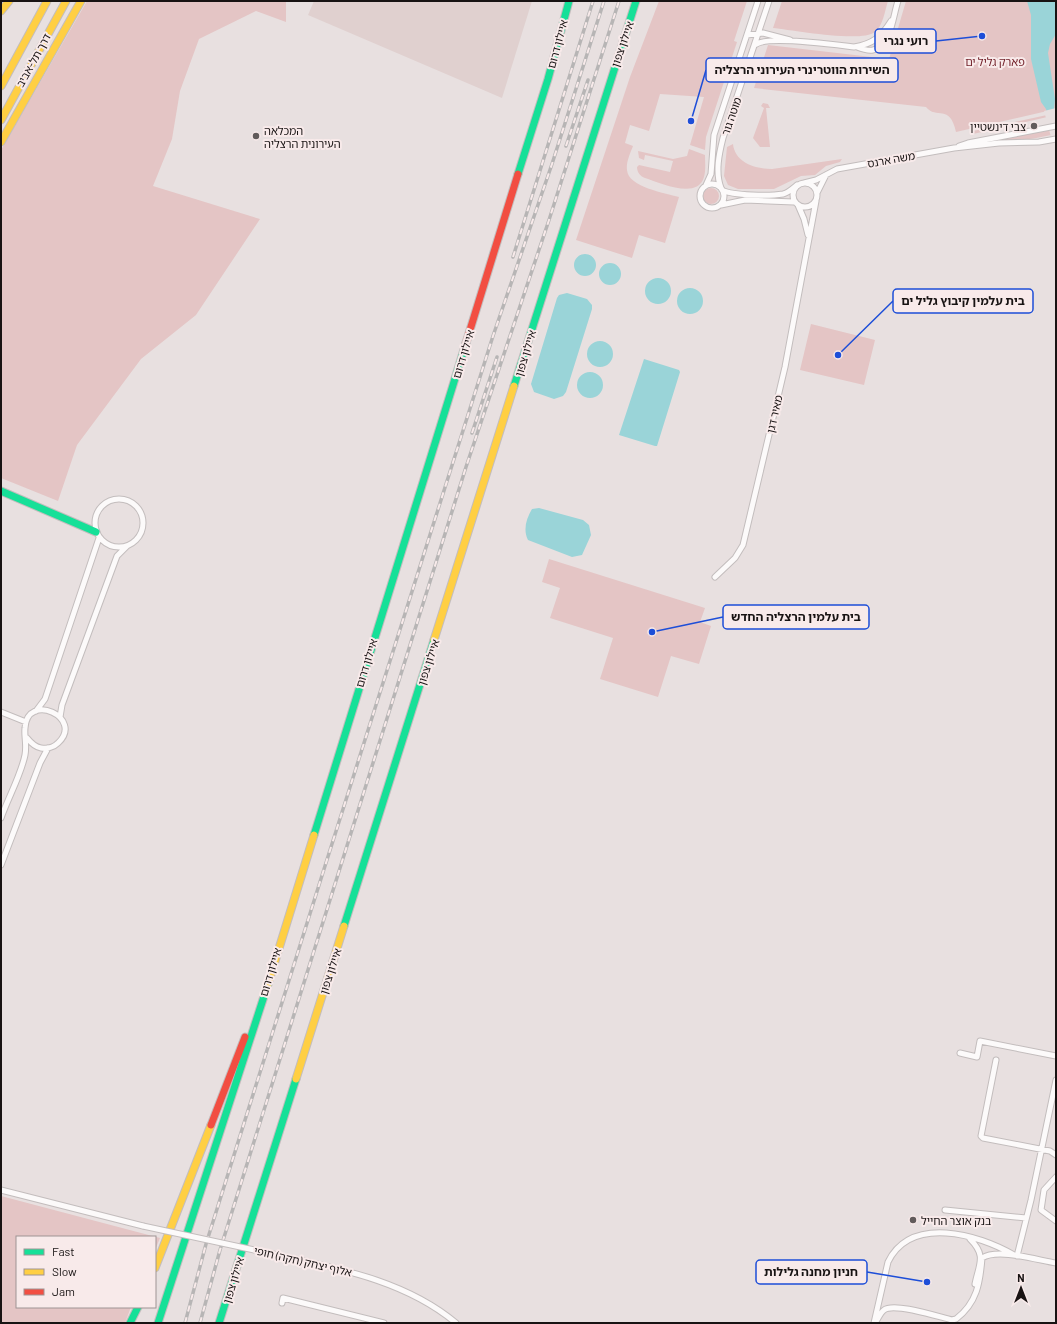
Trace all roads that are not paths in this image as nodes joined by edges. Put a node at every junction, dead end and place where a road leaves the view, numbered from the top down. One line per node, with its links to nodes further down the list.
1 (9, 1): 10 (main road)
2 (47, 1): 21 (main road, דרך תל-אביב)
3 (66, 1): 22 (main road, דרך תל-אביב)
4 (81, 1): 25 (main road)
5 (569, 1): 49 (main road, איילון דרום)
6 (637, 1): 63 (main road, איילון צפון)
7 (758, 1): 11 (street, מוטה גור)
8 (769, 1): 13 (street, מוטה גור)
9 (898, 1): 12 (street)
10 (1, 11)
11 (753, 18): 15 (street, מוטה גור); 16 (street)
12 (891, 21): 20 (street); 20 (street)
13 (762, 24): 14 (street); 16 (street, מוטה גור)
14 (768, 34): 16 (street); 18 (street)
15 (747, 35): 16 (street); 29 (street, מוטה גור)
16 (757, 35): 17 (street); 19 (street, מוטה גור)
17 (766, 41): 18 (street); 19 (street)
18 (793, 41): 20 (street)
19 (755, 45): 31 (street, מוטה גור)
20 (854, 47)
21 (1, 86)
22 (1, 120)
23 (1056, 126): 26 (street, משה ארנס)
24 (1056, 139): 26 (street, משה ארנס)
25 (1, 142)
26 (956, 147): 27 (street, משה ארנס)
27 (826, 174): 28 (street, משה ארנס); 32 (street)
28 (804, 183): 30 (street); 32 (street)
29 (706, 185): 31 (street); 35 (street)
30 (797, 186): 31 (street); 34 (street)
31 (722, 189): 35 (street)
32 (817, 194): 33 (street)
33 (816, 200): 34 (street); 36 (street, מאיר דגן)
34 (795, 203): 35 (street); 36 (street, מאיר דגן)
35 (720, 205)
36 (809, 240): 40 (street, מאיר דגן)
37 (1, 491): 38 (main road)
38 (98, 535): 39 (street); 39 (street); 41 (street)
39 (127, 546): 43 (street)
40 (715, 578)
41 (36, 711): 43 (street); 44 (street)
42 (1, 712): 44 (street)
43 (60, 717): 46 (street)
44 (26, 722): 45 (street)
45 (27, 738): 46 (street); 47 (street)
46 (48, 748): 48 (street)
47 (1, 818)
48 (1, 865)
49 (272, 964): 66 (main road); 70 (main road, איילון דרום)
50 (960, 1053): 51 (street)
51 (1056, 1056)
52 (996, 1060): 54 (street)
53 (1056, 1080): 54 (street)
54 (1041, 1150): 55 (street); 59 (street)
55 (1056, 1155)
56 (1056, 1177): 60 (street)
57 (1, 1190): 74 (street, אלוף יצחק (חקה) חופי, bridge)
58 (945, 1210): 59 (street)
59 (1026, 1218): 62 (street)
60 (1056, 1221)
61 (969, 1238): 62 (street); 64 (street); 75 (street)
62 (1017, 1256): 64 (street); 65 (street)
63 (239, 1257): 71 (main road, איילון צפון); 72 (main road)
64 (982, 1258): 75 (street)
65 (1056, 1263)
66 (156, 1266)
67 (282, 1303): 73 (street)
68 (138, 1308): 69 (main road)
69 (130, 1323)
70 (158, 1323)
71 (220, 1323)
72 (226, 1323)
73 (384, 1323)
74 (456, 1323)
75 (874, 1323)

